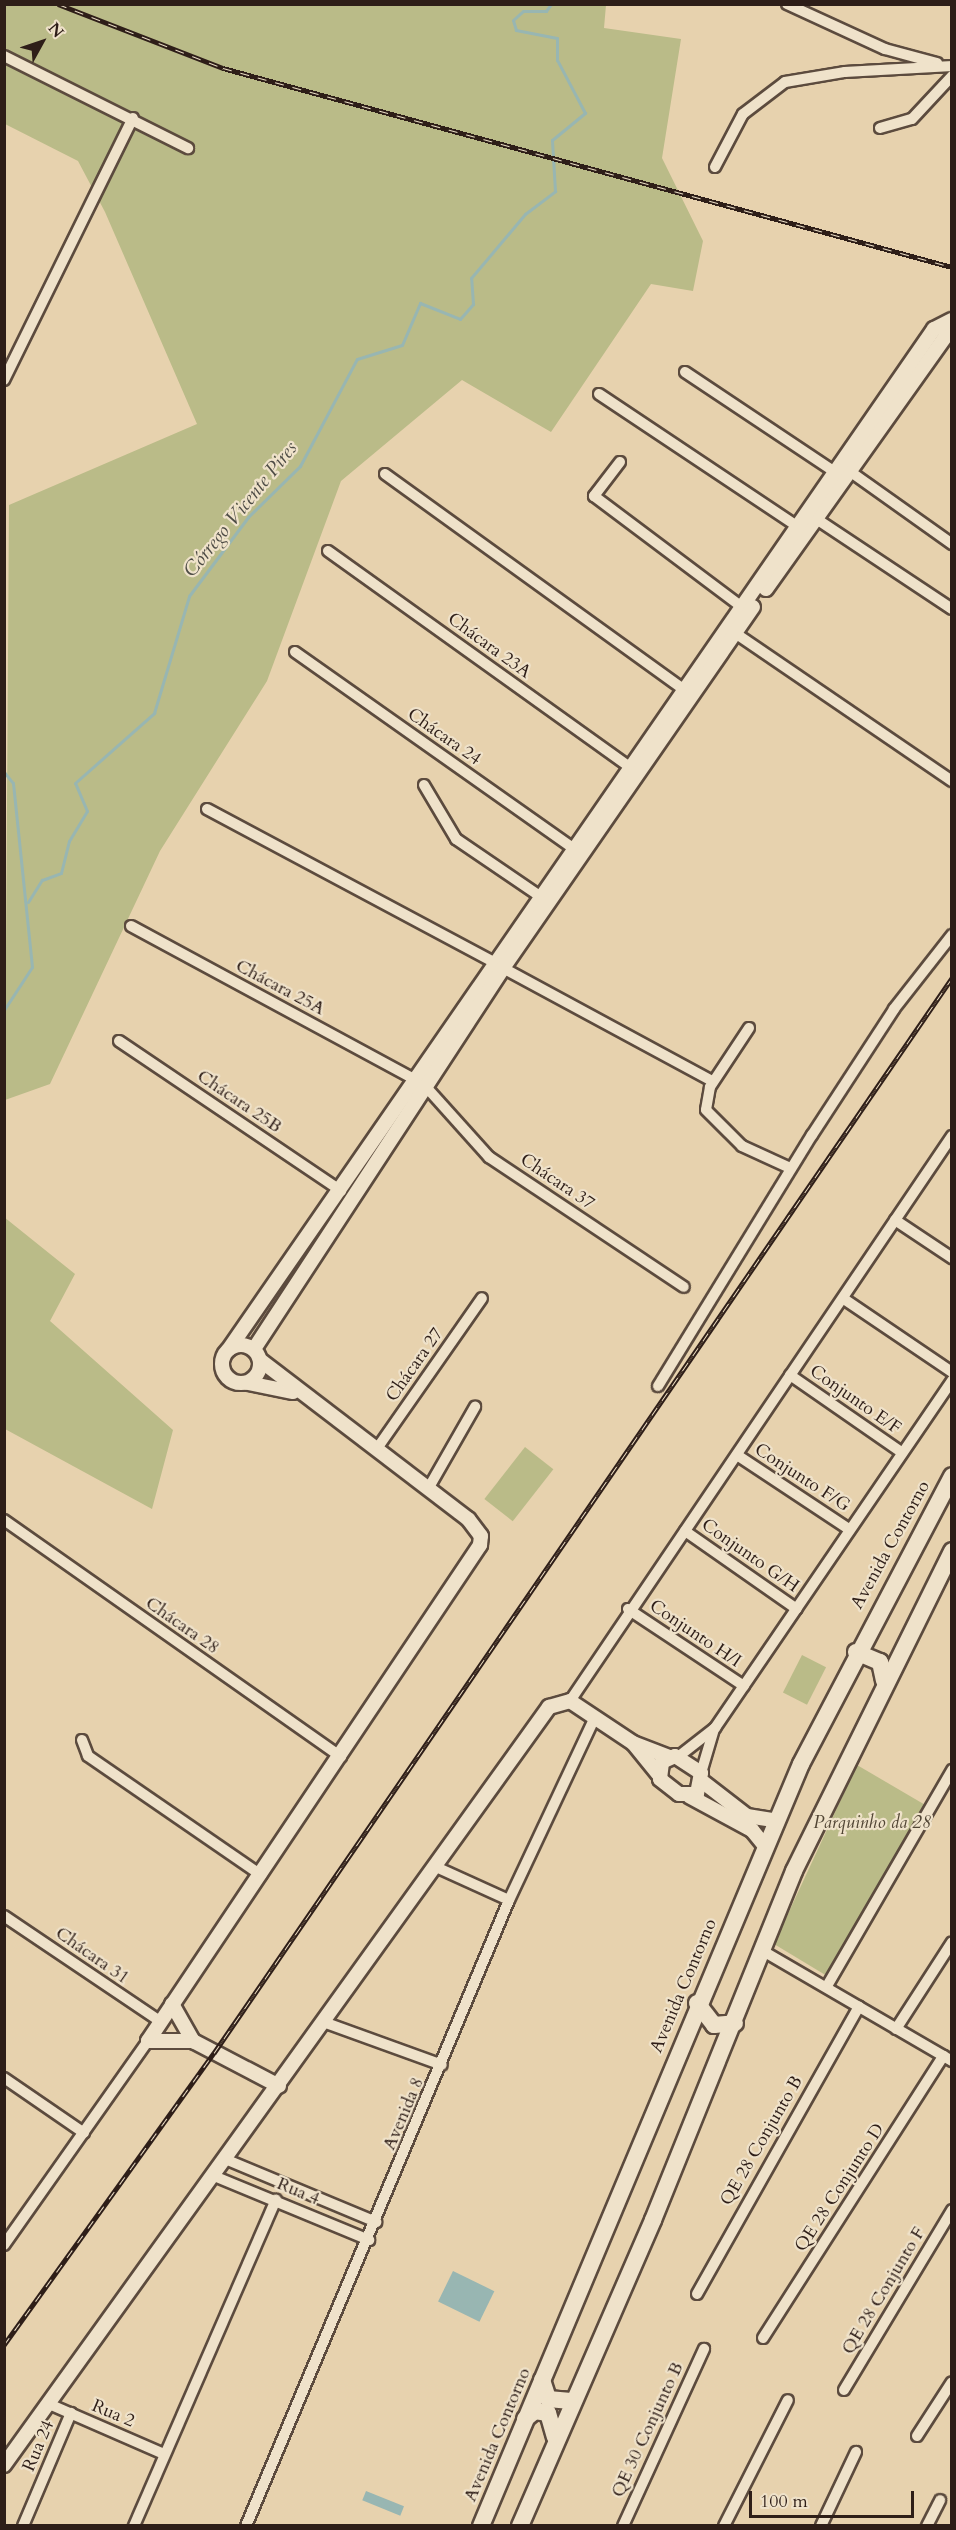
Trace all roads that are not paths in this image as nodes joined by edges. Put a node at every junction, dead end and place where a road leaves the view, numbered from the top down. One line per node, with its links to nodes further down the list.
1 (787, 4): 2 (street)
2 (808, 10): 4 (street)
3 (4, 56): 5 (street)
4 (951, 69): 6 (street); 8 (street)
5 (133, 118): 7 (street); 12 (street)
6 (880, 128)
7 (188, 148)
8 (715, 167)
9 (951, 321): 15 (street)
10 (951, 327): 15 (street)
11 (685, 372): 15 (street)
12 (4, 380)
13 (599, 394): 18 (street)
14 (620, 462): 21 (street)
15 (841, 471): 17 (street); 18 (street); 19 (street)
16 (386, 474): 25 (street)
17 (815, 518): 22 (street); 23 (street)
18 (797, 526): 21 (street)
19 (951, 544)
20 (328, 551): 26 (street, Chácara 23A)
21 (742, 607): 25 (street)
22 (951, 609)
23 (735, 633): 27 (street); 31 (street)
24 (295, 652): 30 (street, Chácara 24)
25 (684, 690): 26 (street)
26 (630, 767): 30 (street)
27 (951, 781)
28 (424, 785): 31 (street)
29 (207, 809): 34 (street)
30 (574, 849): 31 (street)
31 (545, 899): 34 (street)
32 (130, 926): 37 (street, Chácara 25A)
33 (951, 935): 41 (street)
34 (499, 966): 37 (street); 38 (street); 39 (street)
35 (749, 1028): 38 (street)
36 (119, 1041): 42 (street, Chácara 25B)
37 (414, 1079): 42 (street)
38 (712, 1081): 41 (street)
39 (427, 1088): 45 (street, Chácara 37); 49 (street)
40 (950, 1142): 43 (street)
41 (790, 1168): 54 (street)
42 (340, 1191): 48 (street)
43 (895, 1220): 44 (street); 47 (street)
44 (951, 1258)
45 (684, 1287)
46 (482, 1298): 57 (street, Chácara 27)
47 (844, 1299): 50 (street); 51 (street)
48 (229, 1349): 49 (street); 53 (street)
49 (257, 1355): 53 (street); 55 (street)
50 (951, 1372)
51 (790, 1375): 58 (street, Conjunto E/F); 59 (street)
52 (951, 1380): 58 (street)
53 (248, 1383): 55 (street)
54 (658, 1386)
55 (304, 1395): 57 (street)
56 (476, 1407): 61 (street)
57 (376, 1450): 61 (street)
58 (901, 1452): 63 (street)
59 (737, 1455): 63 (street, Conjunto F/G); 64 (street)
60 (951, 1476): 68 (main road, Avenida Contorno)
61 (428, 1489): 76 (street)
62 (4, 1520): 76 (street, Chácara 28)
63 (849, 1529): 67 (street)
64 (685, 1530): 66 (street); 67 (street, Conjunto G/H)
65 (951, 1551): 69 (main road)
66 (628, 1609): 70 (street, Conjunto H/I); 71 (street)
67 (797, 1609): 70 (street)
68 (856, 1652): 69 (main road); 82 (main road, Avenida Contorno)
69 (884, 1681): 89 (main road)
70 (744, 1686): 73 (street)
71 (570, 1701): 72 (street); 84 (street)
72 (595, 1717): 75 (street); 86 (street, Avenida 8)
73 (715, 1728): 77 (street); 80 (street)
74 (82, 1740): 85 (street)
75 (633, 1743): 77 (street); 79 (street)
76 (341, 1757): 85 (street)
77 (674, 1757): 79 (street); 80 (street)
78 (951, 1770): 90 (street)
79 (658, 1774): 81 (street)
80 (702, 1778): 81 (street); 82 (street)
81 (689, 1796): 83 (street)
82 (777, 1821): 83 (main road, Avenida Contorno)
83 (766, 1847): 91 (main road, Avenida Contorno)
84 (434, 1866): 86 (street); 95 (street)
85 (261, 1875): 92 (street)
86 (509, 1899): 101 (street, Avenida 8)
87 (4, 1916): 94 (street, Chácara 31)
88 (951, 1942): 97 (street)
89 (763, 1951): 90 (street); 96 (main road)
90 (827, 1986): 93 (street)
91 (697, 2003): 96 (main road); 118 (main road, Avenida Contorno)
92 (172, 2004): 94 (street); 99 (street)
93 (859, 2006): 97 (street); 115 (street, QE 28 Conjunto B)
94 (161, 2022): 98 (street)
95 (326, 2023): 101 (street); 103 (street)
96 (735, 2024): 122 (main road)
97 (896, 2029): 100 (street)
98 (148, 2041): 99 (street); 104 (street)
99 (193, 2041): 103 (street)
100 (947, 2058): 116 (street, QE 28 Conjunto D)
101 (442, 2065): 112 (street, Avenida 8)
102 (4, 2078): 104 (street)
103 (279, 2086): 105 (street)
104 (84, 2133): 114 (street)
105 (225, 2159): 106 (street); 107 (street, Rua 4)
106 (214, 2176): 108 (street, Rua 4); 123 (street)
107 (273, 2180): 108 (street); 109 (street, Rua 4)
108 (271, 2198): 111 (street, Rua 4); 129 (street)
109 (321, 2200): 111 (street); 112 (street, Rua 4)
110 (951, 2210): 120 (street, QE 28 Conjunto F)
111 (315, 2216): 113 (street, Rua 4)
112 (376, 2223): 113 (street, Avenida 8)
113 (369, 2240): 134 (street, Avenida 8)
114 (4, 2245)
115 (697, 2294)
116 (763, 2337)
117 (704, 2349): 137 (street, QE 30 Conjunto B)
118 (542, 2380): 122 (main road); 125 (main road, Avenida Contorno)
119 (951, 2382): 126 (street)
120 (844, 2390)
121 (788, 2400): 138 (street)
122 (571, 2401): 127 (main road)
123 (49, 2404): 124 (street, Rua 2); 130 (street)
124 (71, 2413): 129 (street, Rua 2); 132 (street, Rua 24)
125 (525, 2419): 127 (main road); 135 (main road, Avenida Contorno)
126 (917, 2436)
127 (555, 2438): 136 (main road)
128 (856, 2452): 139 (street)
129 (164, 2454): 133 (street)
130 (4, 2465)
131 (940, 2500): 140 (street)
132 (23, 2526)
133 (134, 2526)
134 (246, 2526)
135 (481, 2526)
136 (520, 2526)
137 (623, 2526)
138 (724, 2526)
139 (821, 2526)
140 (927, 2526)

